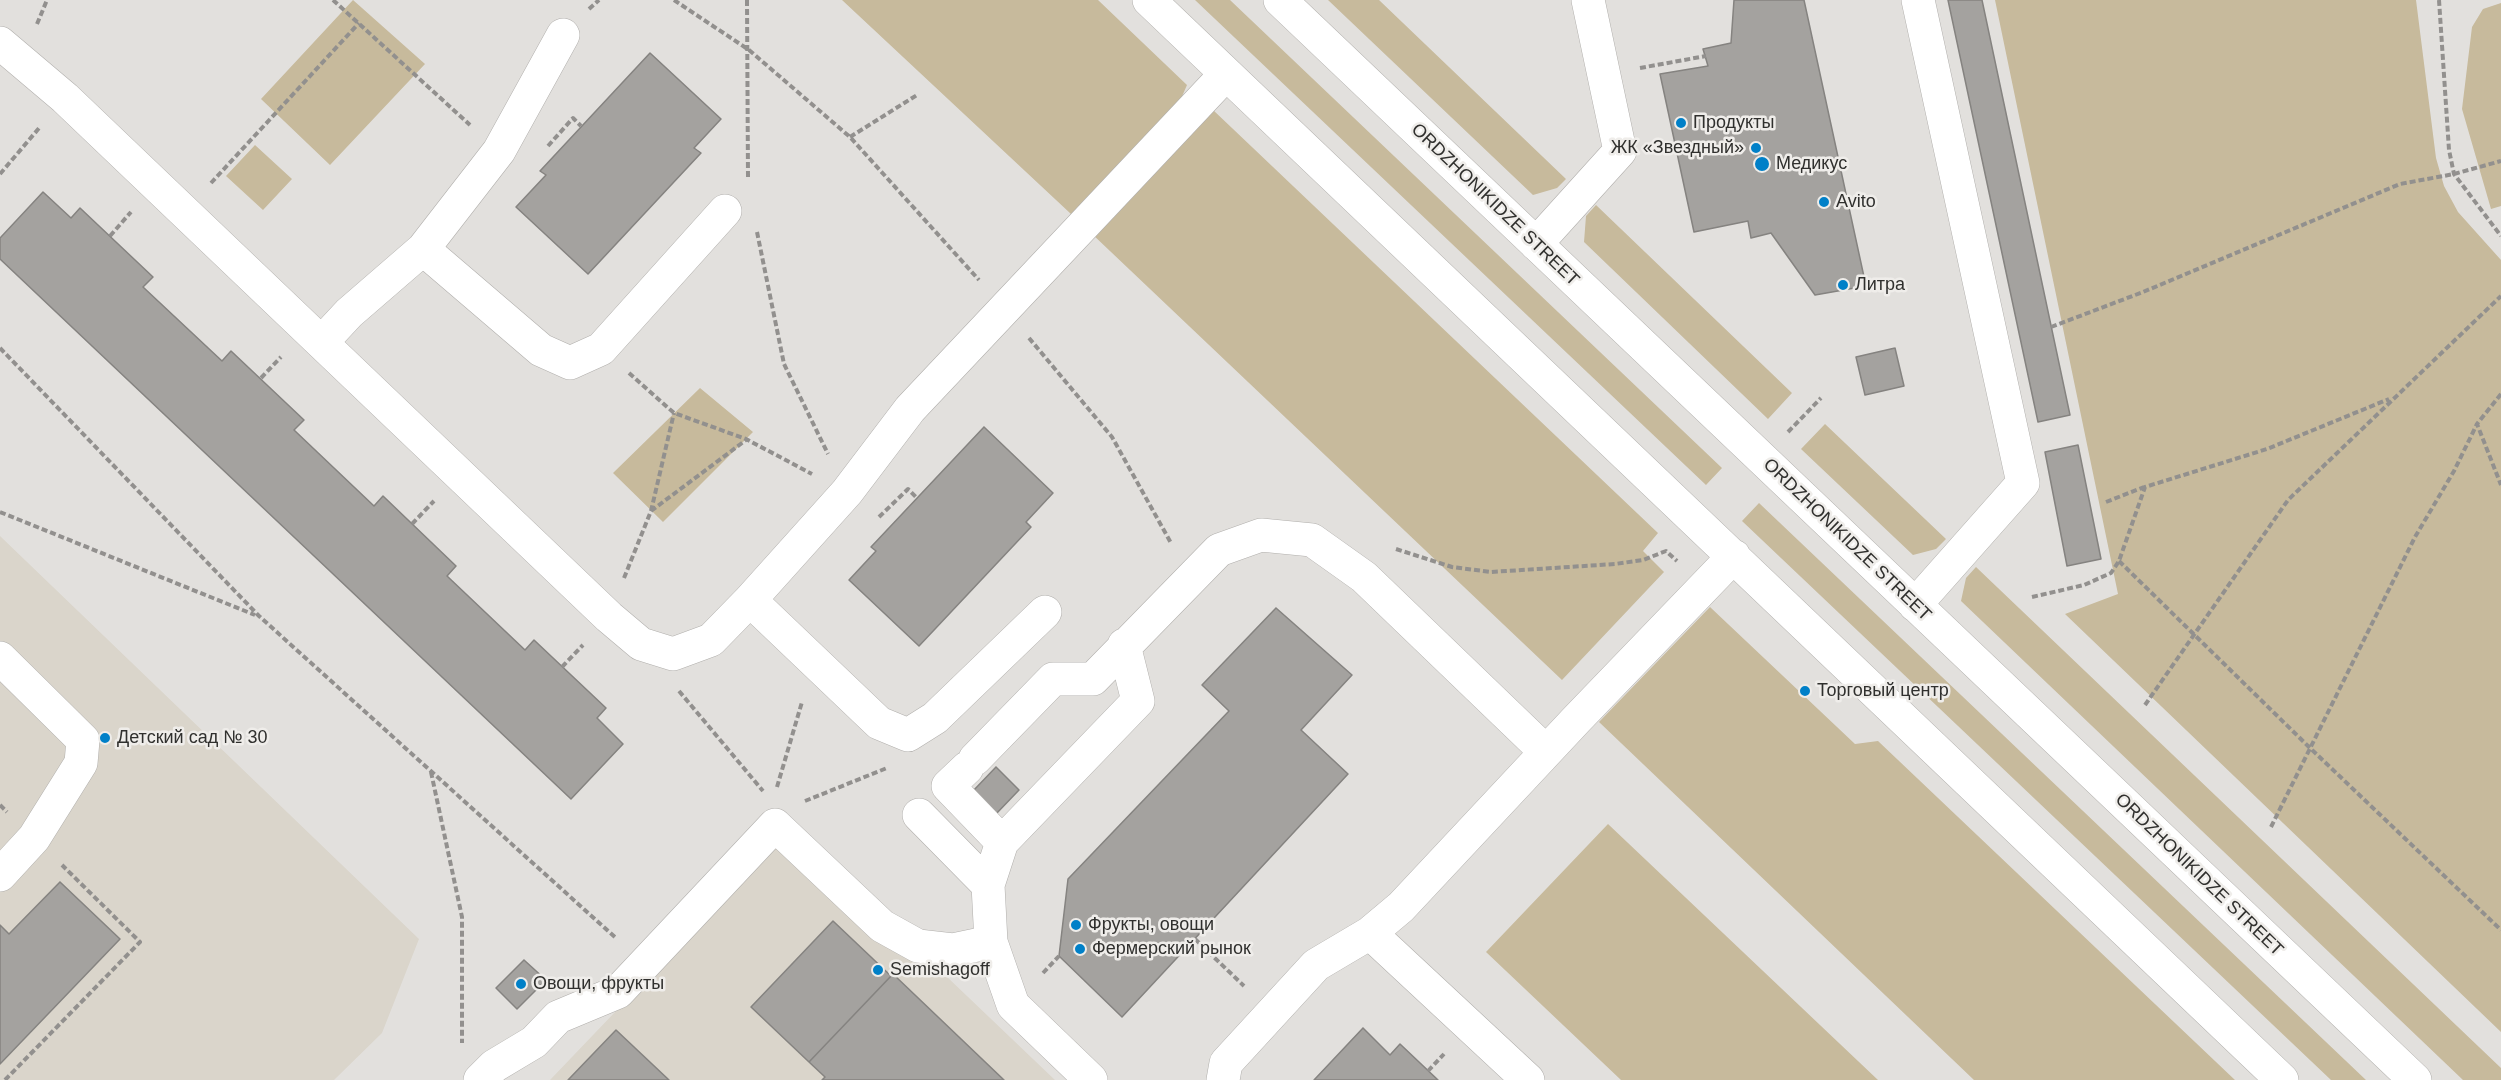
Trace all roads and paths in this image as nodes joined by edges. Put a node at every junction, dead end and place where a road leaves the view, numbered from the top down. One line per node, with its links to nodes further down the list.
1 (333, 0): 9 (path)
2 (674, 0): 12 (path)
3 (747, 0): 12 (path)
4 (1149, 0): 15 (street)
5 (1280, 0): 29 (street, ORDZHONIKIDZE STREET)
6 (1588, 0): 29 (street)
7 (1918, 0): 59 (street)
8 (2439, 0): 24 (path)
9 (359, 23): 21 (path); 25 (path)
10 (563, 35): 21 (street)
11 (0, 43): 17 (street)
12 (749, 50): 19 (path); 26 (path)
13 (1706, 56): 14 (path)
14 (1640, 68)
15 (1226, 74): 32 (street); 54 (street)
16 (917, 95): 19 (path)
17 (65, 98): 23 (path); 25 (street)
18 (582, 126): 20 (path)
19 (850, 137): 32 (path)
20 (549, 145)
21 (499, 151): 30 (street)
22 (2501, 160): 24 (path)
23 (0, 174)
24 (2454, 174): 28 (path); 33 (path)
25 (184, 211): 34 (street)
26 (725, 212): 36 (street)
27 (757, 231): 46 (path)
28 (2501, 236)
29 (1536, 244): 59 (street, ORDZHONIKIDZE STREET)
30 (423, 249): 34 (street); 36 (street)
31 (2501, 296): 39 (path)
32 (1004, 309): 46 (street); 56 (path)
33 (2052, 327)
34 (322, 342): 62 (street)
35 (0, 348): 61 (path)
36 (601, 349): 40 (path)
37 (2501, 394): 41 (path)
38 (1821, 398): 42 (path)
39 (2393, 398): 45 (path); 63 (path)
40 (674, 413): 43 (path); 51 (path)
41 (2477, 424): 44 (path); 69 (path)
42 (1786, 435)
43 (747, 439): 46 (path); 51 (path)
44 (2501, 485)
45 (2145, 487): 48 (path); 55 (path)
46 (847, 492): 58 (street)
47 (917, 498): 49 (path)
48 (2106, 502)
49 (891, 507)
50 (0, 512): 61 (path)
51 (651, 512): 62 (path)
52 (1396, 549): 53 (path)
53 (1666, 551)
54 (1734, 556): 70 (street); 93 (street)
55 (2119, 561): 57 (path); 63 (path)
56 (1190, 578): 64 (street); 70 (street)
57 (2032, 597)
58 (750, 600): 65 (street); 67 (street)
59 (1915, 605): 94 (street, ORDZHONIKIDZE STREET)
60 (1045, 612): 67 (street)
61 (259, 616): 72 (path)
62 (609, 617): 65 (street)
63 (2193, 634): 68 (path); 69 (path)
64 (1124, 645): 78 (street); 78 (street)
65 (673, 654): 74 (path)
66 (0, 658): 77 (street)
67 (814, 662): 74 (path)
68 (2145, 705)
69 (2309, 747): 76 (path); 81 (path)
70 (1546, 752): 82 (street)
71 (893, 766): 74 (path)
72 (431, 771): 85 (path); 87 (path)
73 (0, 805): 77 (path)
74 (775, 813): 84 (street); 85 (street)
75 (919, 815): 80 (street)
76 (2271, 826)
77 (34, 838): 79 (street); 88 (path)
78 (1002, 842): 80 (street)
79 (0, 875)
80 (988, 885): 84 (street)
81 (2501, 930)
82 (1370, 933): 86 (street); 92 (street)
83 (1195, 939): 86 (path)
84 (991, 942): 90 (street)
85 (645, 964): 89 (street)
86 (1271, 1012): 91 (street)
87 (462, 1045)
88 (5, 1080)
89 (480, 1080)
90 (1091, 1080)
91 (1223, 1080)
92 (1528, 1080)
93 (2282, 1080)
94 (2415, 1080)

